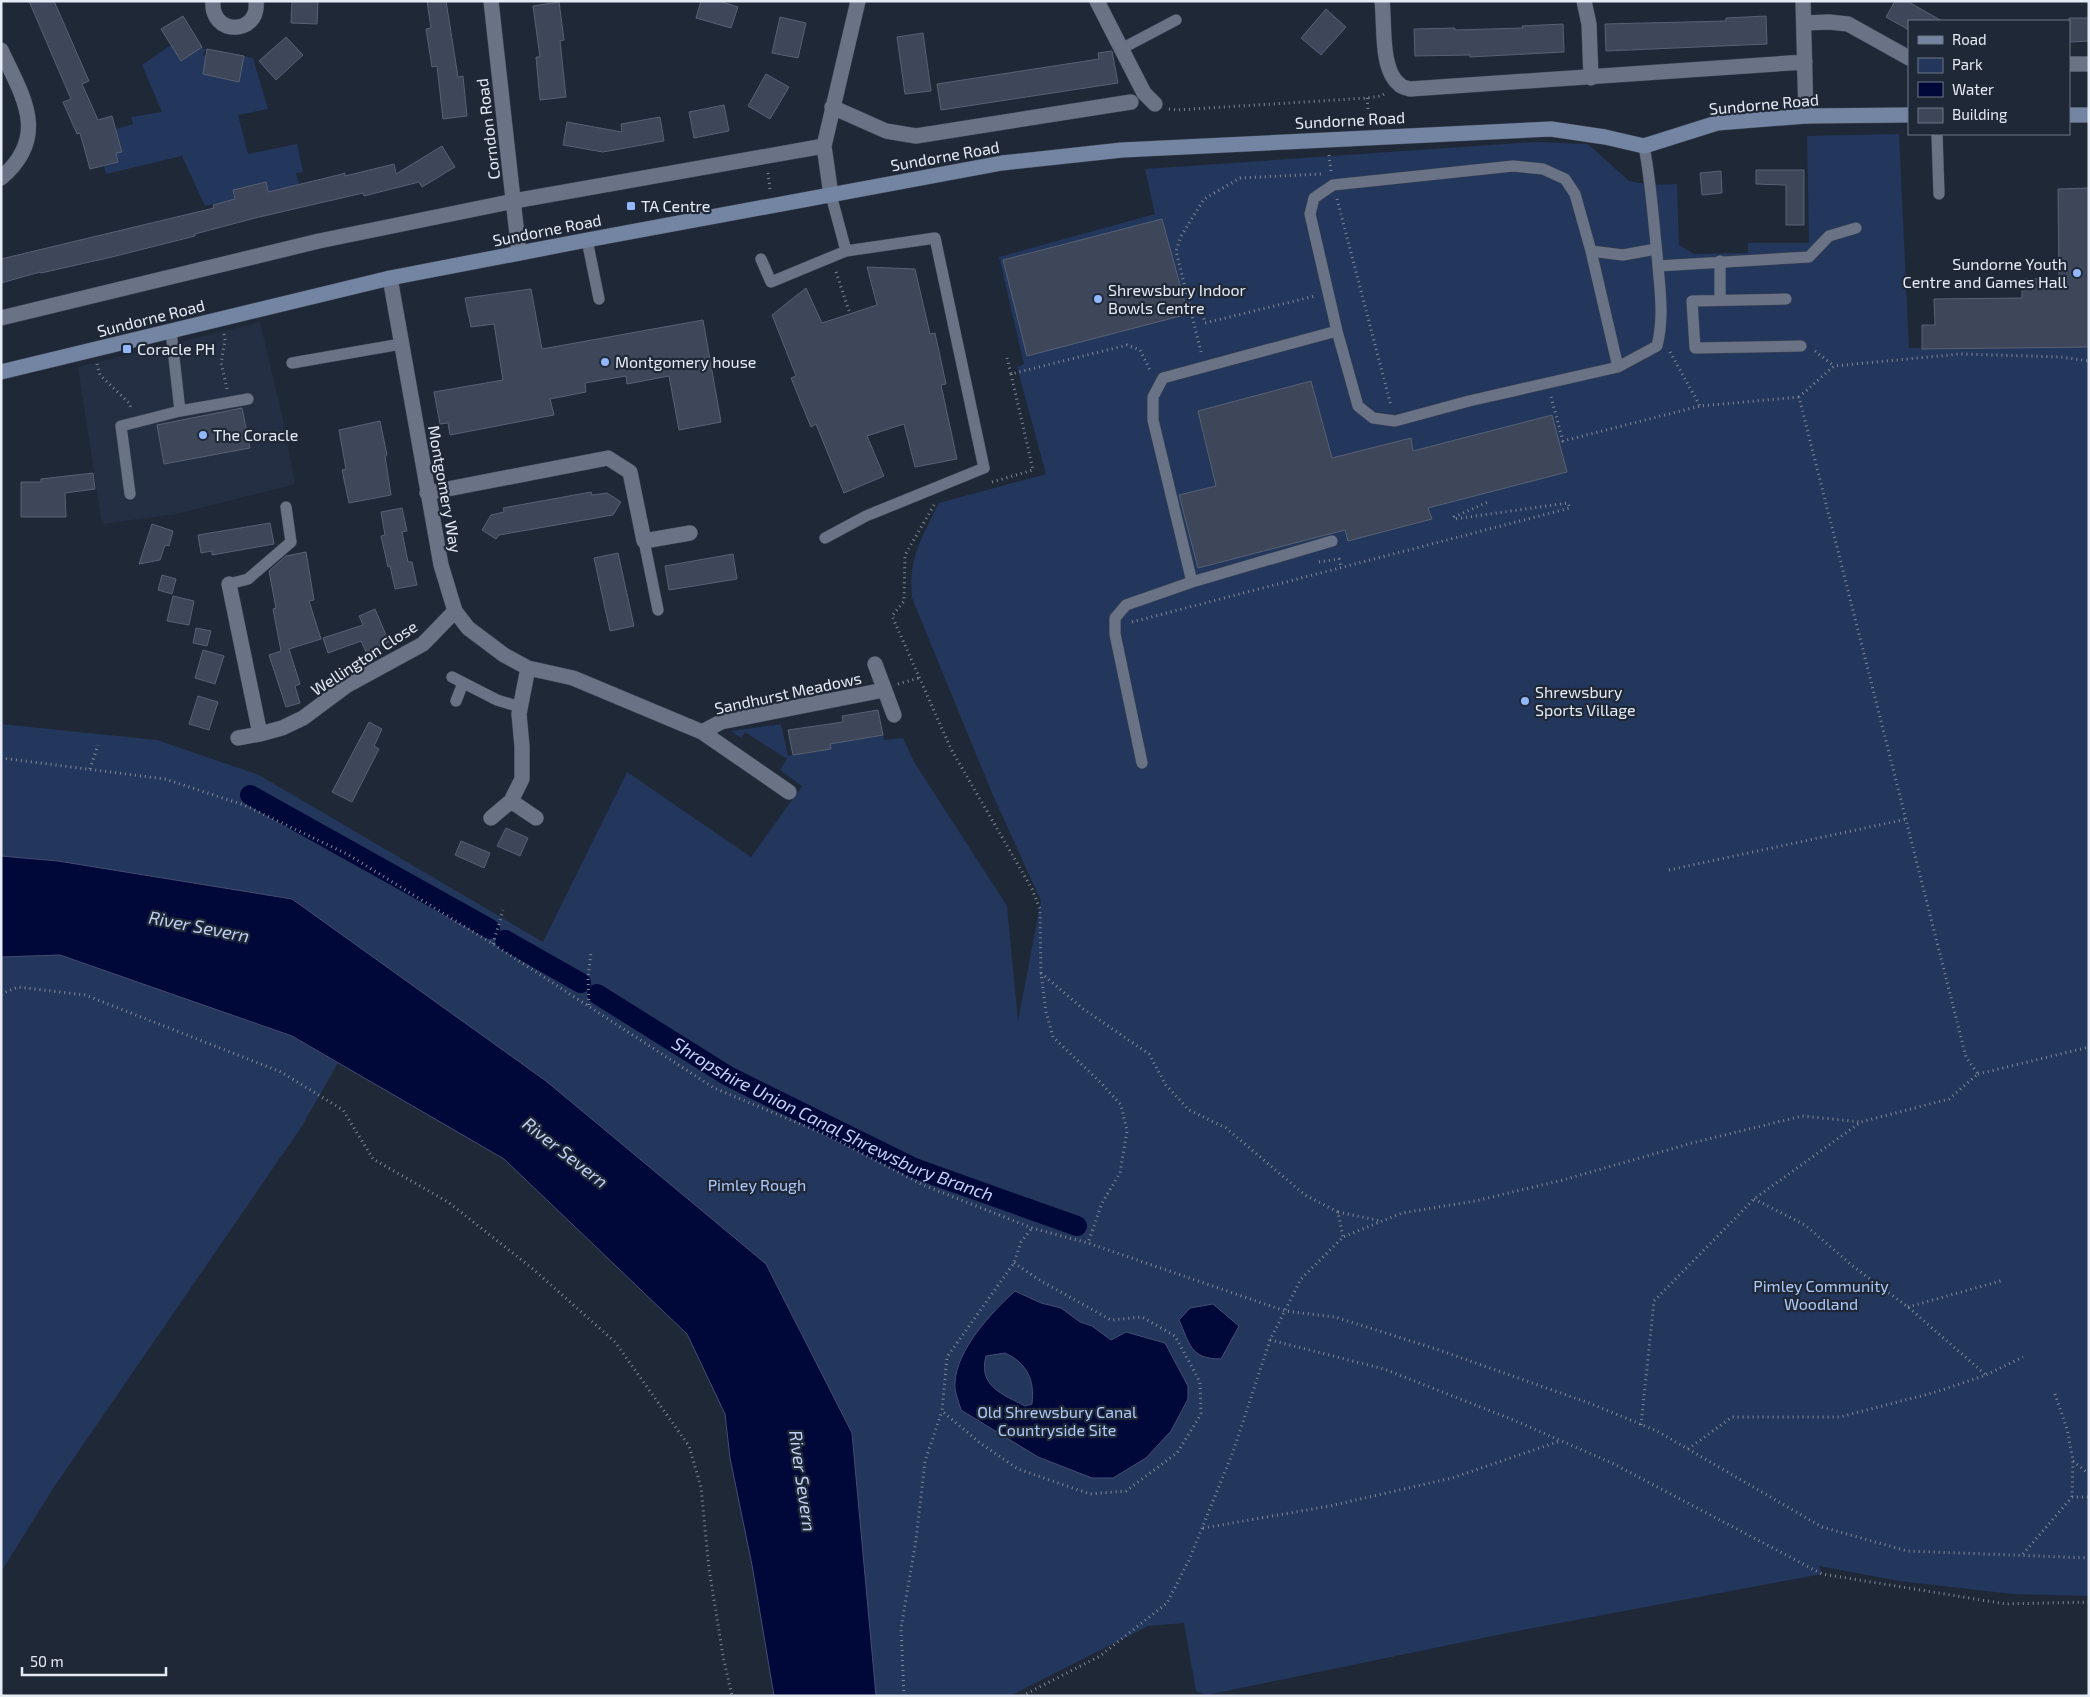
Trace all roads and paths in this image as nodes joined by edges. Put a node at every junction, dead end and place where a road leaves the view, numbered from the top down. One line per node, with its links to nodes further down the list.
1 (213, 1): 2 (street)
2 (256, 1)
3 (491, 1): 36 (street, Corndon Road)
4 (858, 1): 22 (street)
5 (1098, 1): 11 (street)
6 (1382, 1): 18 (street)
7 (1584, 1): 17 (street)
8 (1803, 1): 10 (street)
9 (1176, 20): 11 (lane)
10 (1804, 23): 13 (street); 14 (street)
11 (1121, 49): 21 (street)
12 (1, 50): 32 (street)
13 (1908, 57)
14 (1805, 62): 17 (street, Sundorne Road); 26 (street)
15 (2070, 64): 16 (street)
16 (2089, 64)
17 (1591, 78): 18 (street, Sundorne Road)
18 (1398, 84): 19 (path)
19 (1367, 98): 21 (path); 27 (path)
20 (1131, 102): 22 (street, Sundorne Road)
21 (1155, 104)
22 (832, 107): 29 (street)
23 (1908, 115): 26 (main road, Sundorne Road)
24 (2070, 115): 25 (main road)
25 (2089, 115)
26 (1806, 116): 30 (main road, Sundorne Road)
27 (1361, 122)
28 (1937, 135): 34 (lane)
29 (824, 146): 35 (street); 36 (street, Sundorne Road)
30 (1644, 146): 35 (main road, Sundorne Road); 39 (lane)
31 (1338, 154): 33 (path)
32 (1, 178)
33 (1332, 179): 41 (lane); 51 (lane); 53 (path); 77 (path)
34 (1939, 194)
35 (831, 195): 38 (main road, Sundorne Road); 40 (lane)
36 (514, 201): 42 (street, Corndon Road); 54 (street, Sundorne Road)
37 (1856, 228): 44 (lane)
38 (587, 240): 42 (main road, Sundorne Road); 48 (lane)
39 (1656, 249): 41 (lane); 45 (lane)
40 (846, 250): 43 (lane); 86 (lane)
41 (1591, 251): 66 (lane)
42 (519, 253): 47 (main road, Sundorne Road)
43 (761, 258)
44 (1720, 262): 45 (lane); 50 (lane)
45 (1658, 266): 59 (lane)
46 (834, 267): 52 (path)
47 (390, 278): 55 (main road, Sundorne Road); 58 (street, Montgomery Way)
48 (599, 299)
49 (1786, 299): 50 (lane)
50 (1720, 300): 60 (lane)
51 (1331, 307): 53 (path); 57 (lane)
52 (849, 311)
53 (1192, 312): 67 (path)
54 (1, 318)
55 (222, 318): 56 (main road, Sundorne Road); 74 (path)
56 (171, 330): 61 (main road, Sundorne Road); 76 (lane)
57 (1337, 331): 67 (lane); 77 (lane)
58 (401, 344): 64 (lane); 80 (street, Montgomery Way)
59 (1657, 346): 66 (lane); 75 (path)
60 (1801, 346): 65 (path)
61 (94, 349): 68 (main road, Sundorne Road); 78 (path)
62 (1007, 358): 69 (path)
63 (2089, 361): 65 (path)
64 (292, 363)
65 (1834, 366): 72 (path)
66 (1618, 367): 71 (lane)
67 (1205, 368): 70 (lane)
68 (1, 372)
69 (1011, 374): 70 (path); 79 (path)
70 (1163, 378): 89 (lane)
71 (1547, 383): 75 (path); 77 (lane)
72 (1799, 397): 75 (path); 113 (path)
73 (248, 399): 74 (lane)
74 (230, 402): 76 (lane)
75 (1700, 406)
76 (180, 411): 78 (lane)
77 (1395, 421)
78 (132, 423): 81 (lane)
79 (990, 483)
80 (428, 493): 87 (street); 92 (street, Montgomery Way)
81 (130, 494)
82 (937, 499): 118 (path)
83 (1488, 502): 93 (path)
84 (286, 507): 90 (lane)
85 (690, 533): 87 (street)
86 (825, 538)
87 (644, 541): 91 (lane)
88 (1332, 541): 89 (lane)
89 (1192, 582): 93 (lane)
90 (229, 584): 103 (street)
91 (658, 610)
92 (455, 611): 95 (street, Montgomery Way); 103 (street, Wellington Close)
93 (1115, 627): 107 (lane)
94 (875, 664): 98 (street)
95 (528, 668): 100 (street); 102 (street, Sandhurst Meadows)
96 (452, 678): 97 (lane)
97 (463, 683): 99 (lane); 100 (lane)
98 (884, 690): 101 (street); 102 (street, Sandhurst Meadows)
99 (456, 701)
100 (520, 707): 110 (street)
101 (894, 715)
102 (702, 732): 109 (street, Sandhurst Meadows)
103 (260, 734): 104 (street, Wellington Close)
104 (238, 738)
105 (98, 745): 108 (path)
106 (1, 758): 108 (path)
107 (1142, 763)
108 (90, 769): 116 (path)
109 (789, 792)
110 (510, 801): 111 (street); 112 (street)
111 (491, 818)
112 (536, 818)
113 (1907, 819): 114 (path); 122 (path)
114 (1669, 870)
115 (503, 910): 116 (path)
116 (493, 944): 120 (path)
117 (591, 952): 120 (path)
118 (1041, 973): 125 (path); 129 (path)
119 (1, 994): 150 (path)
120 (589, 1006): 127 (path)
121 (2089, 1047): 122 (path)
122 (1978, 1074): 123 (path)
123 (1861, 1122): 124 (path); 126 (path)
124 (1754, 1199): 132 (path); 139 (path)
125 (1338, 1212): 126 (path); 128 (path)
126 (1382, 1221): 128 (path)
127 (1032, 1228): 129 (path); 130 (path)
128 (1343, 1238): 133 (path)
129 (1088, 1243): 133 (path)
130 (1014, 1262): 138 (path); 138 (path)
131 (2004, 1280): 132 (path)
132 (1908, 1307): 136 (path)
133 (1285, 1311): 134 (path); 139 (path)
134 (1270, 1340): 140 (path); 146 (path)
135 (2023, 1357): 136 (path)
136 (1986, 1375): 141 (path)
137 (2055, 1394): 142 (path)
138 (942, 1411): 151 (path)
139 (1641, 1426): 141 (path)
140 (1560, 1441): 146 (path); 149 (path)
141 (1688, 1449): 147 (path)
142 (2073, 1460): 143 (path); 144 (path)
143 (2089, 1474)
144 (2072, 1497): 145 (path); 147 (path)
145 (2089, 1497)
146 (1202, 1528): 152 (path)
147 (2023, 1554): 148 (path)
148 (2089, 1558)
149 (2089, 1602)
150 (732, 1696)
151 (904, 1696)
152 (1022, 1696)

